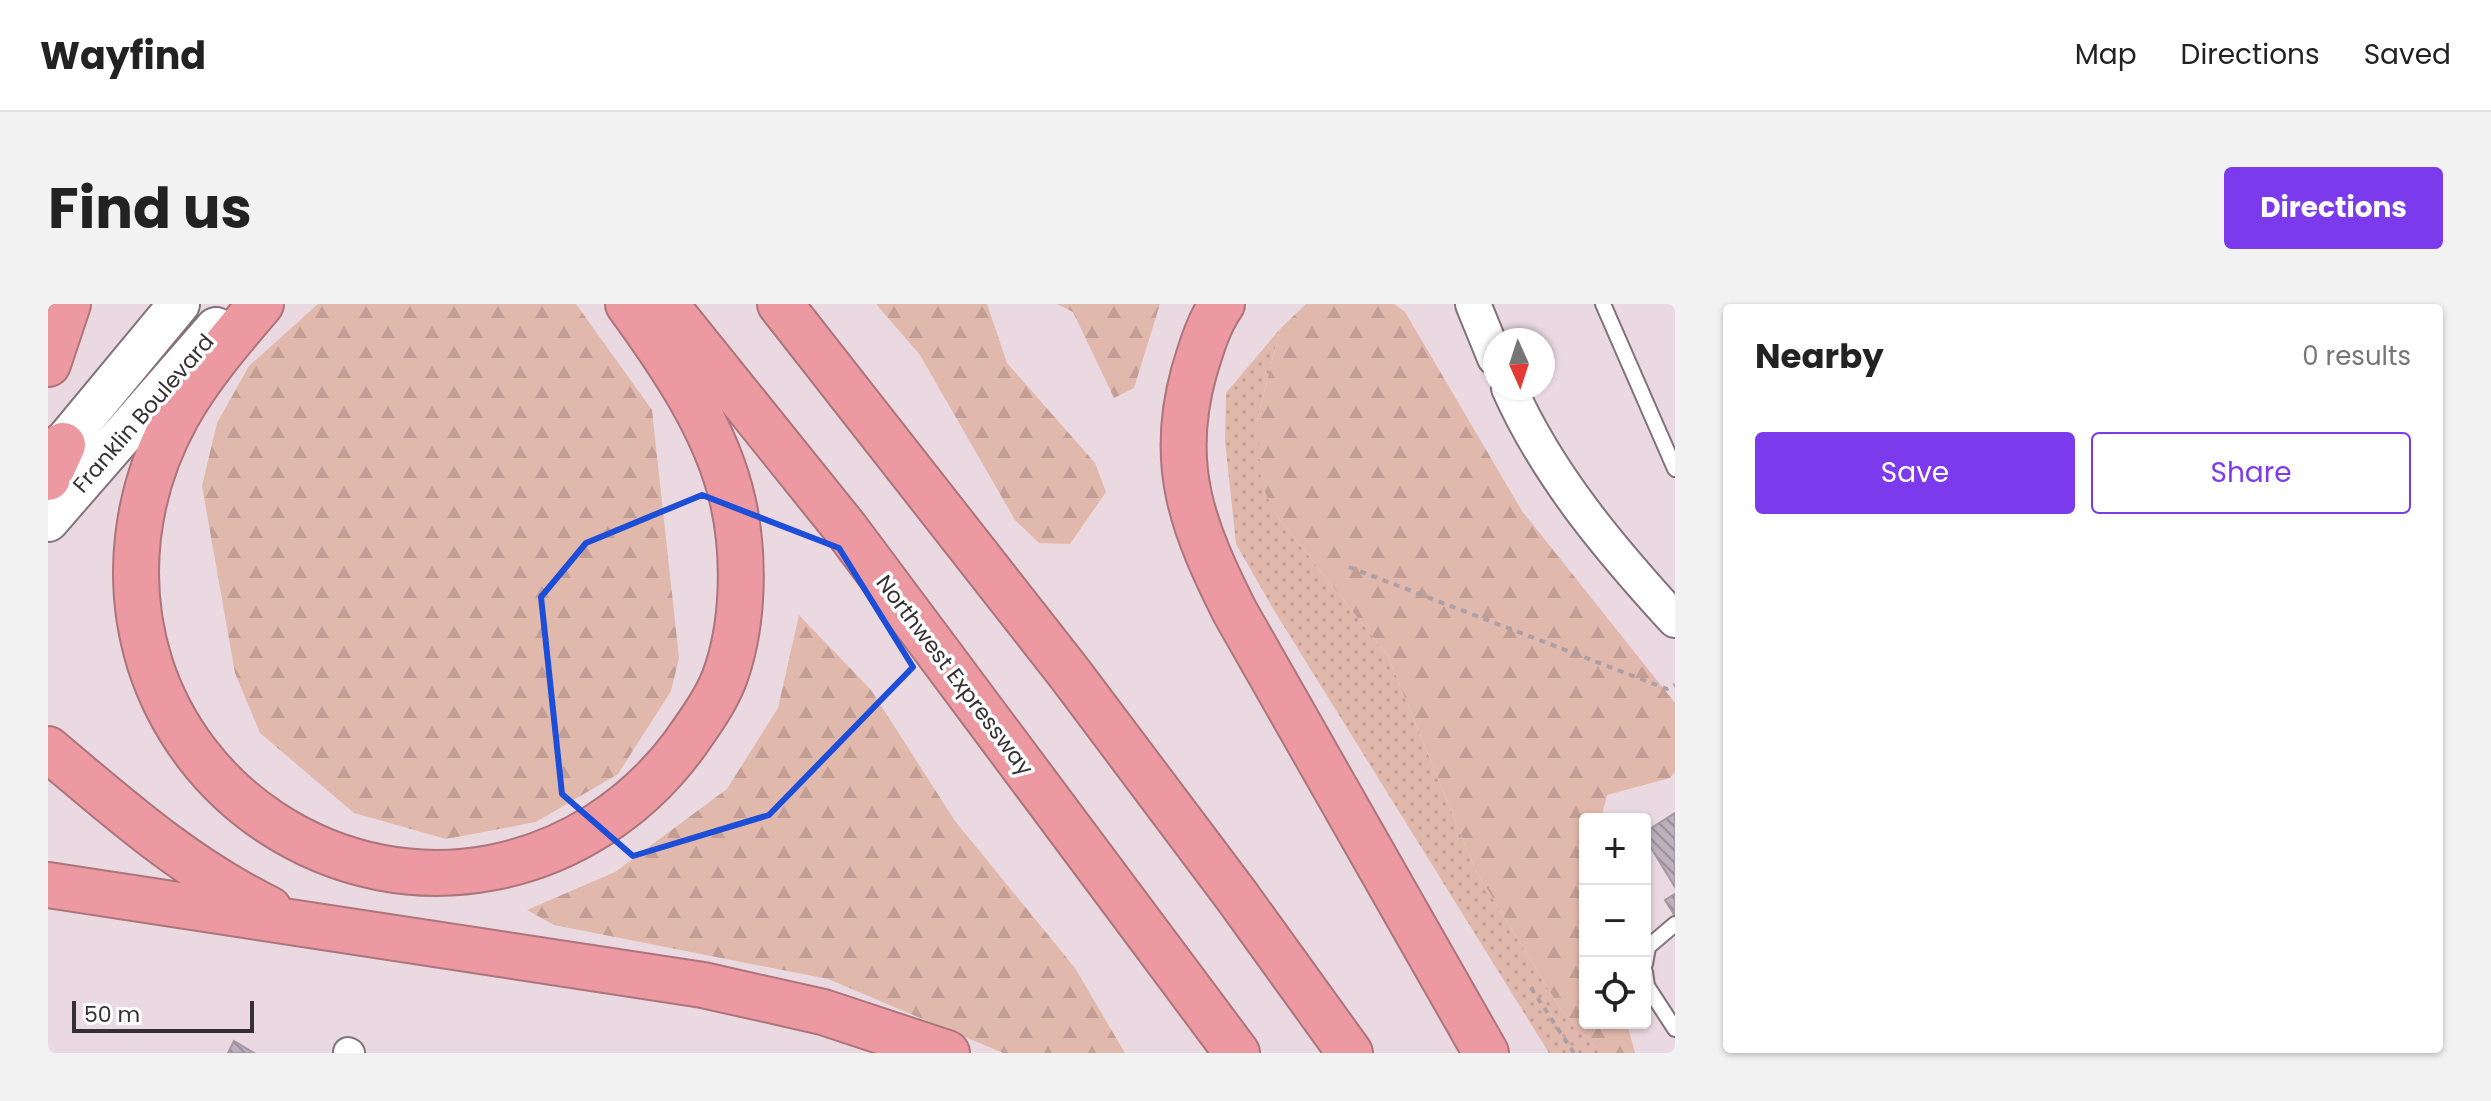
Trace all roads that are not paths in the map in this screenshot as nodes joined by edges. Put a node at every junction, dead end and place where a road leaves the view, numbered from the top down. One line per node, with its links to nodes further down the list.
1 (68, 304): 12 (highway)
2 (179, 304): 14 (main road, Franklin Boulevard)
3 (237, 304): 16 (main road, Franklin Boulevard)
4 (261, 304): 5 (highway)
5 (628, 304)
6 (665, 304): 26 (highway, Northwest Expressway)
7 (780, 304): 27 (highway)
8 (1222, 304): 28 (highway)
9 (1473, 304): 11 (street)
10 (1603, 304): 15 (lane)
11 (1483, 329)
12 (48, 364)
13 (1515, 400): 17 (street)
14 (53, 462)
15 (1675, 469)
16 (48, 521)
17 (1675, 620)
18 (48, 749): 20 (highway)
19 (48, 885): 20 (highway)
20 (300, 924): 25 (highway)
21 (1675, 924): 22 (lane)
22 (1646, 957)
23 (1651, 992): 24 (lane)
24 (1675, 1029)
25 (947, 1053)
26 (1237, 1053)
27 (1350, 1053)
28 (1486, 1053)

